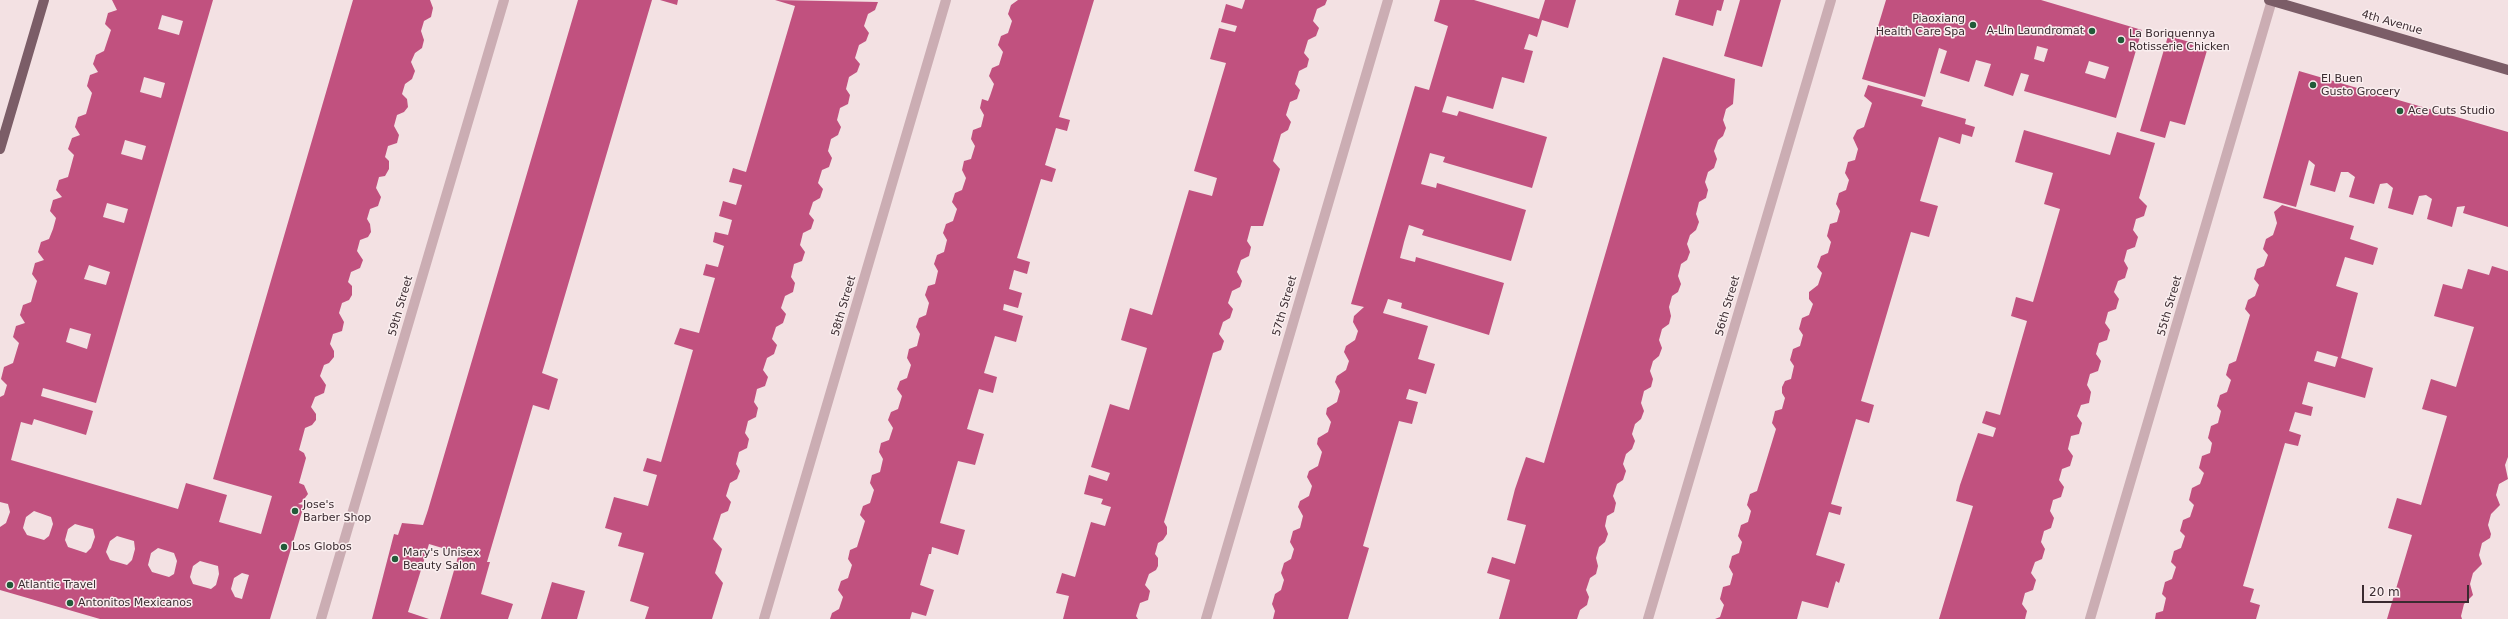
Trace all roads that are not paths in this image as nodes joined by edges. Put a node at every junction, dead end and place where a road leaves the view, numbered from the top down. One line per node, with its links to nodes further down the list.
1 (44, 0): 8 (main road)
2 (504, 0): 9 (street, 59th Street)
3 (946, 0): 10 (street, 58th Street)
4 (1388, 0): 11 (street, 57th Street)
5 (1831, 0): 12 (street, 56th Street)
6 (2271, 0): 7 (main road, 4th Avenue); 13 (street, 55th Street)
7 (2508, 70)
8 (0, 149)
9 (321, 619)
10 (764, 619)
11 (1206, 619)
12 (1648, 619)
13 (2090, 619)

